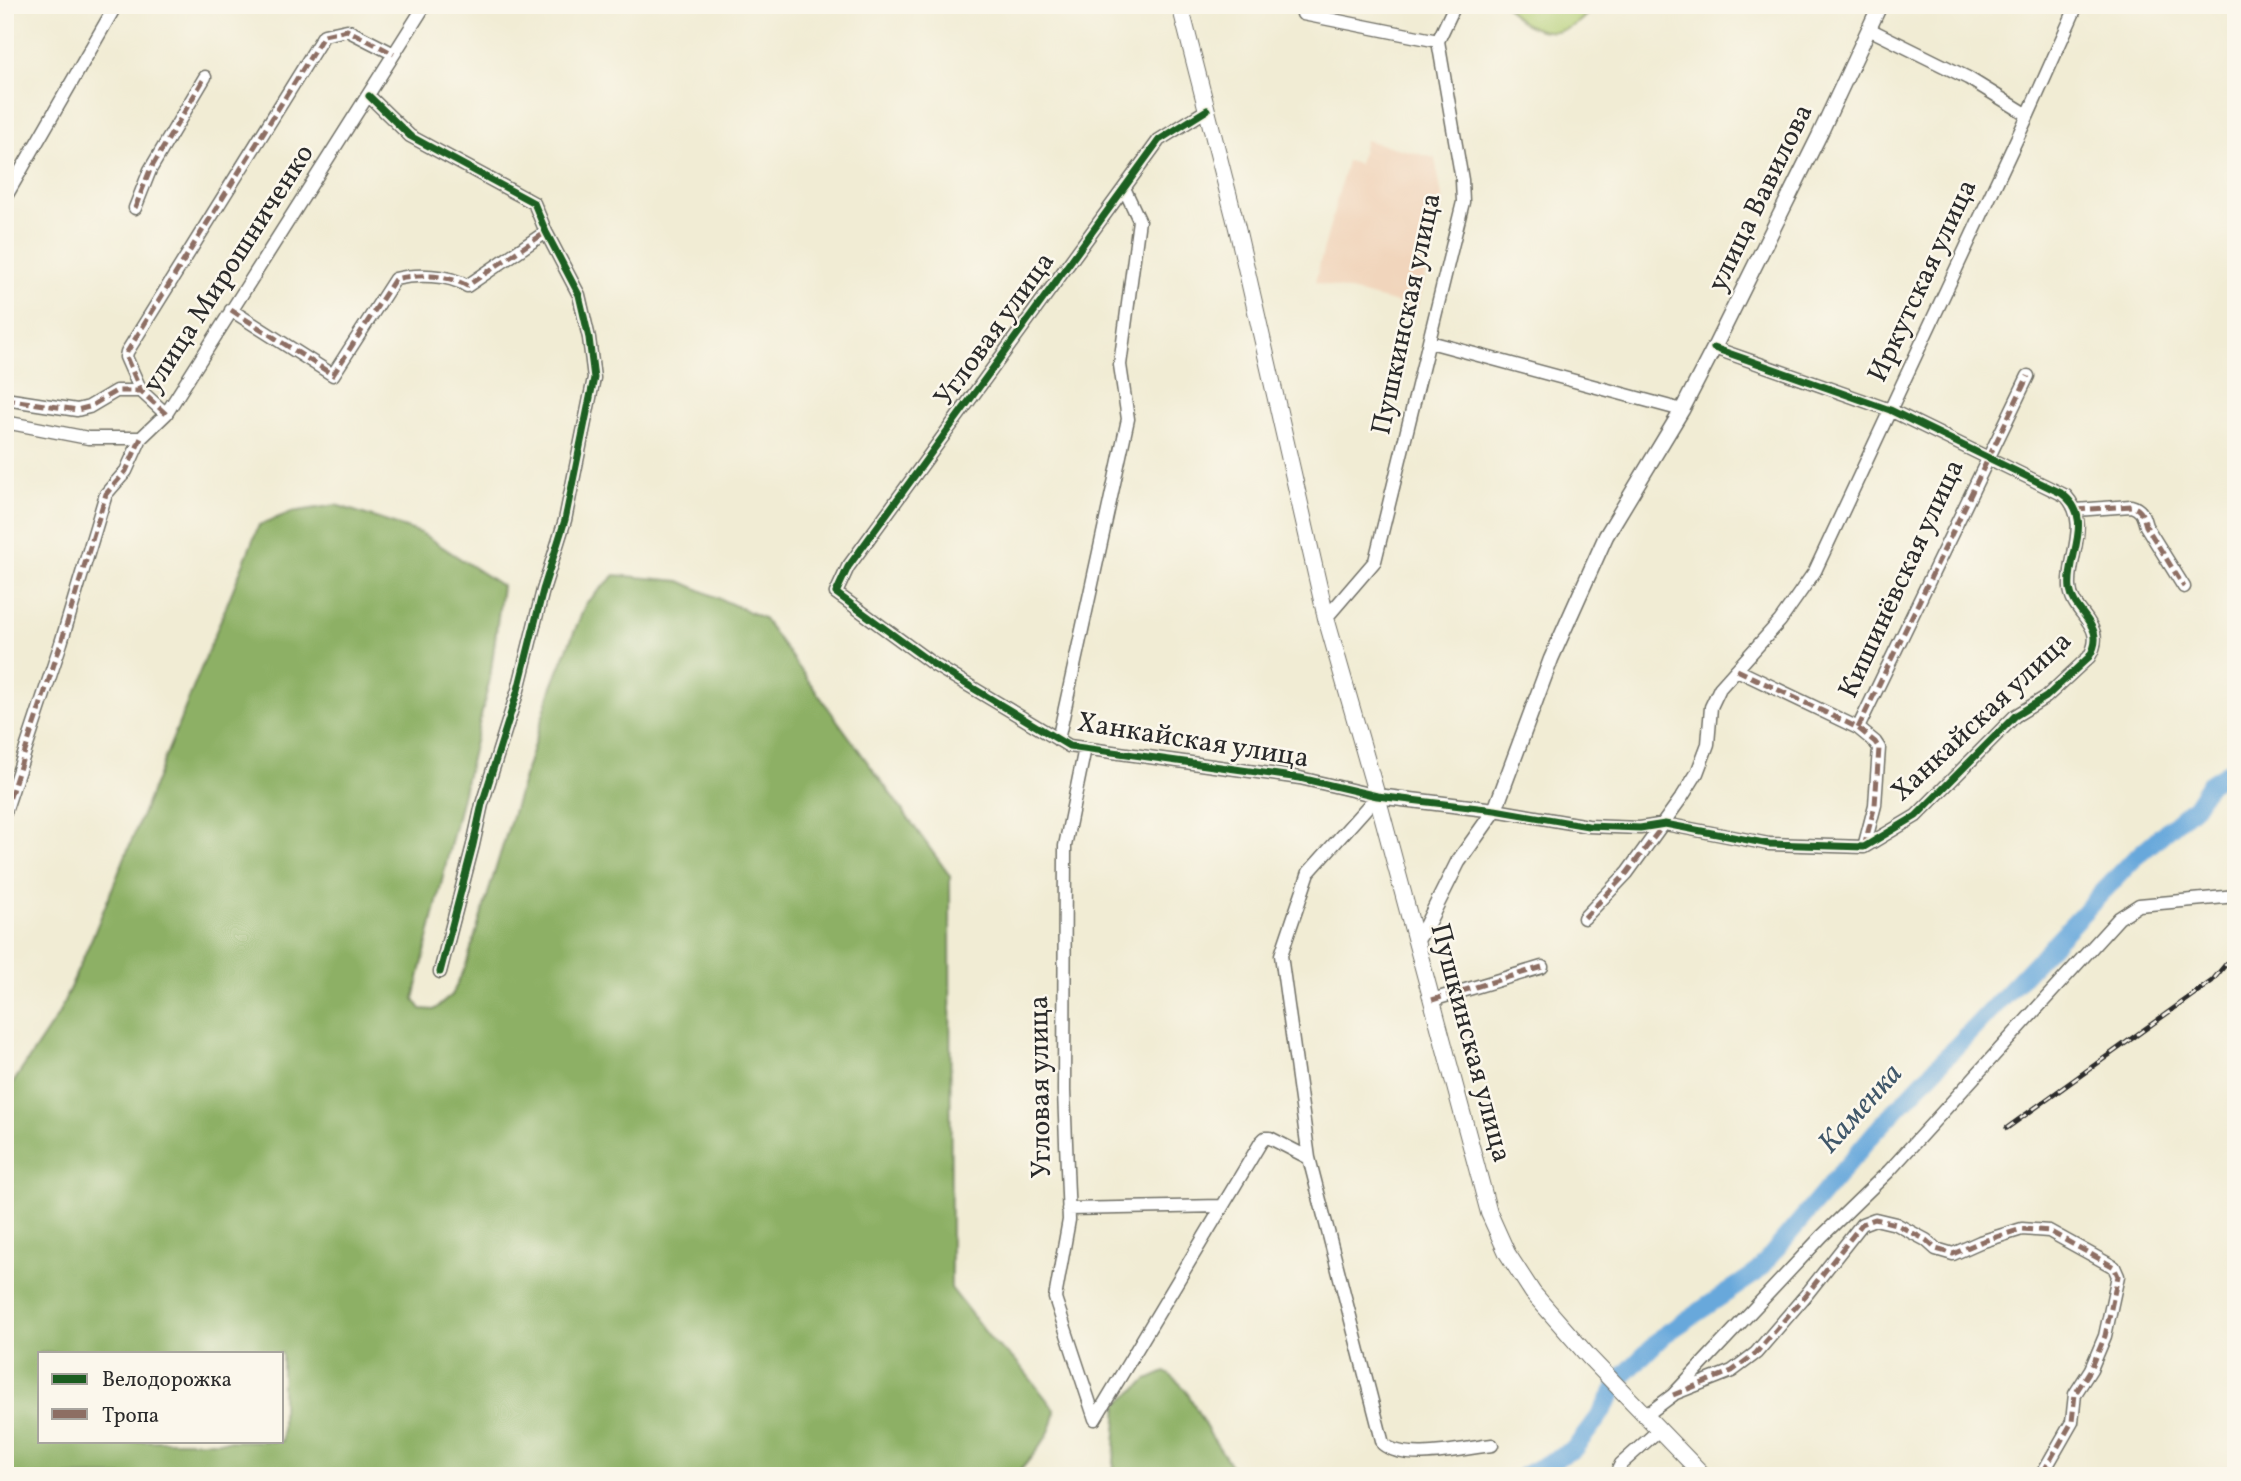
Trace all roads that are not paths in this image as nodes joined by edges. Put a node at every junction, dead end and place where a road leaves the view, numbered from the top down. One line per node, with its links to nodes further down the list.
1 (116, 5): 16 (street)
2 (425, 5): 10 (street, улица Мирошниченко)
3 (1180, 5): 13 (main road, Пушкинская улица)
4 (1305, 5): 9 (street)
5 (1454, 5): 9 (street)
6 (1880, 5): 8 (street, улица Вавилова)
7 (2077, 5): 14 (street, Иркутская улица)
8 (1869, 29): 14 (street); 21 (street, улица Вавилова)
9 (1438, 41): 20 (street, Пушкинская улица)
10 (394, 54): 12 (street, улица Мирошниченко); 23 (street)
11 (205, 76): 17 (street)
12 (369, 96): 18 (street); 19 (street, улица Мирошниченко)
13 (1207, 110): 15 (street, Угловая улица); 34 (main road, Пушкинская улица)
14 (2028, 115): 26 (street, Иркутская улица)
15 (1124, 188): 33 (street, Угловая улица); 37 (street)
16 (5, 198)
17 (135, 208)
18 (545, 232): 19 (street); 48 (street)
19 (231, 310): 27 (street, улица Мирошниченко)
20 (1430, 342): 25 (street); 34 (street, Пушкинская улица)
21 (1714, 348): 25 (street, улица Вавилова); 26 (street)
22 (2028, 376): 30 (street, Кишинёвская улица)
23 (141, 391): 24 (street); 27 (street)
24 (5, 399)
25 (1682, 410): 40 (street, улица Вавилова)
26 (1890, 410): 30 (street); 35 (street, Иркутская улица)
27 (166, 414): 29 (street, улица Мирошниченко)
28 (5, 422): 29 (street)
29 (141, 438): 41 (street)
30 (1988, 456): 31 (street); 36 (street, Кишинёвская улица)
31 (2076, 510): 32 (street); 43 (street, Ханкайская улица)
32 (2184, 587)
33 (836, 593): 37 (street, Ханкайская улица)
34 (1326, 618): 39 (main road, Пушкинская улица)
35 (1737, 670): 36 (street); 42 (street, Иркутская улица)
36 (1858, 728): 43 (street)
37 (1058, 740): 38 (street, Ханкайская улица)
38 (1085, 748): 39 (street, Ханкайская улица); 52 (street, Угловая улица)
39 (1377, 796): 40 (street); 46 (main road, Пушкинская улица); 50 (street)
40 (1495, 810): 42 (street); 46 (street, улица Вавилова)
41 (5, 812)
42 (1665, 824): 43 (street); 45 (street, Иркутская улица)
43 (1864, 847)
44 (2236, 896): 53 (street)
45 (1584, 918)
46 (1416, 941): 49 (main road, Пушкинская улица)
47 (1542, 967): 49 (street)
48 (440, 972)
49 (1432, 1000): 54 (main road, Пушкинская улица)
50 (1309, 1158): 51 (street); 56 (street)
51 (1222, 1206): 52 (street); 52 (street, Угловая улица)
52 (1068, 1209)
53 (1673, 1395): 54 (street); 59 (street)
54 (1645, 1416): 55 (main road, Пушкинская улица)
55 (1659, 1430): 57 (street); 58 (main road, Пушкинская улица)
56 (1492, 1445)
57 (1615, 1476)
58 (1704, 1476)
59 (2041, 1476)

